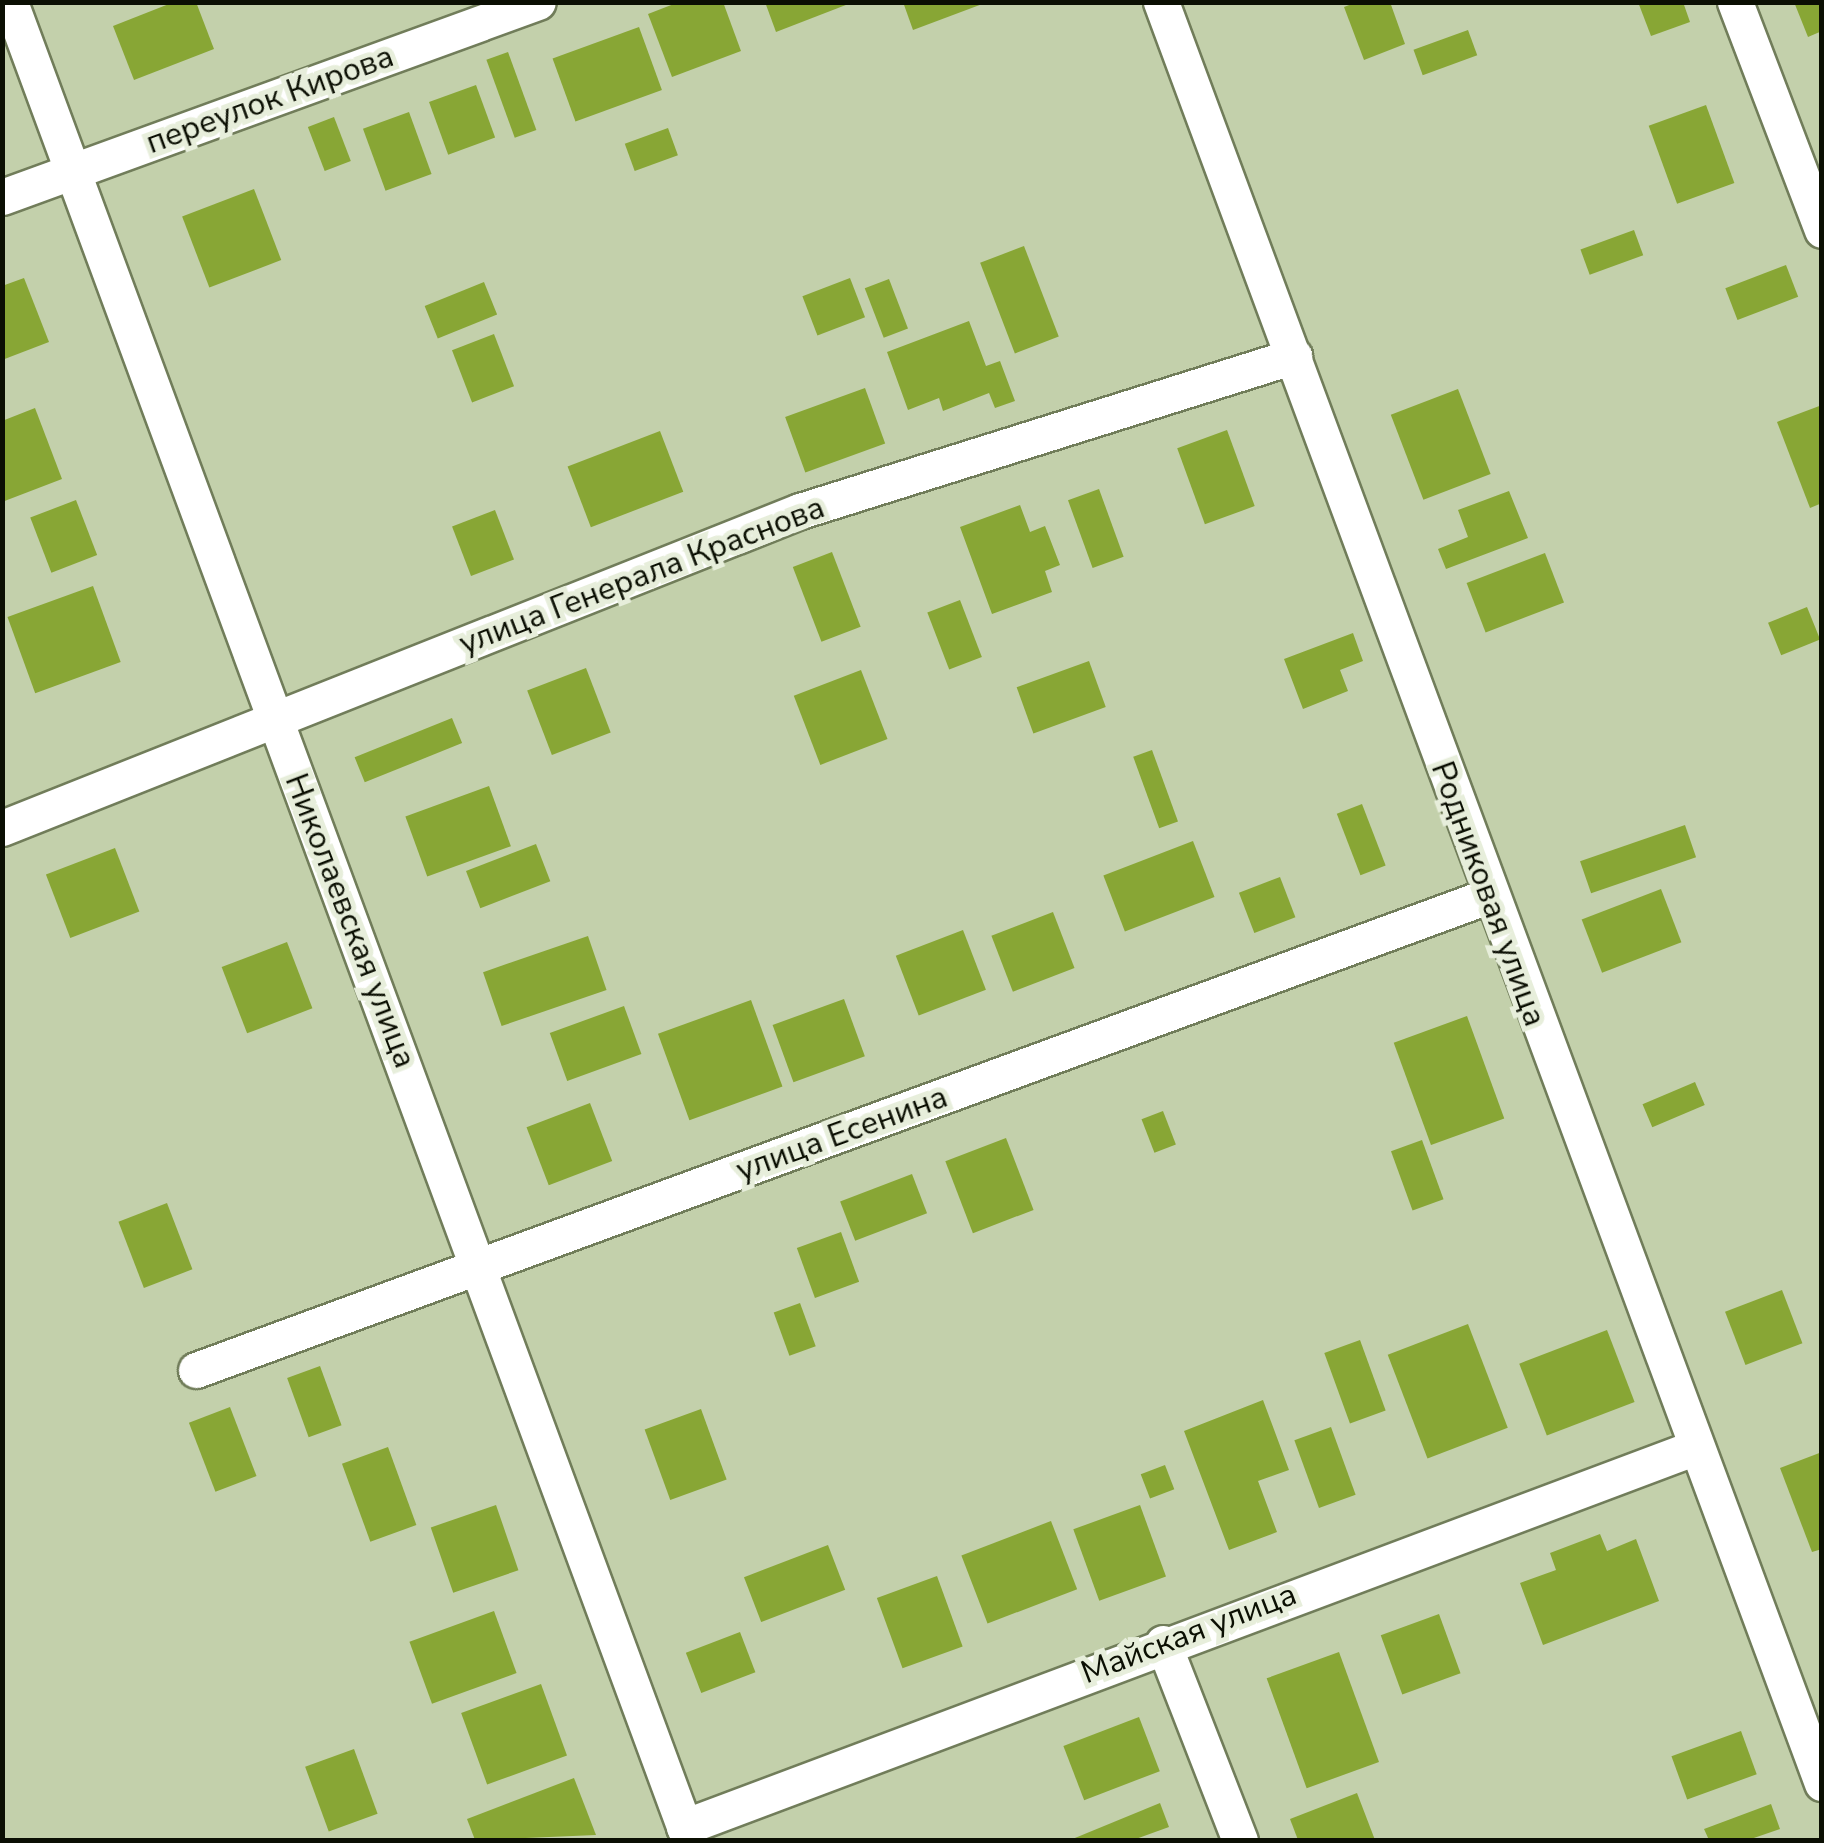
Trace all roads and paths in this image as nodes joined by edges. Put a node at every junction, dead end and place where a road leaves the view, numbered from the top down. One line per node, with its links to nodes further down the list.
1 (10, 2): 5 (street, Николаевская улица)
2 (538, 2): 5 (street, переулок Кирова)
3 (1161, 2): 8 (street, Родниковая улица)
4 (1735, 2): 7 (street)
5 (72, 172): 6 (street, переулок Кирова); 9 (street, Николаевская улица)
6 (2, 197)
7 (1822, 230)
8 (1294, 356): 9 (street, улица Генерала Краснова); 11 (street, Родниковая улица)
9 (274, 722): 10 (street, улица Генерала Краснова); 12 (street, Николаевская улица)
10 (2, 828)
11 (1488, 896): 12 (street, улица Есенина); 14 (street, Родниковая улица)
12 (481, 1267): 13 (street, улица Есенина); 17 (street, Николаевская улица)
13 (196, 1370)
14 (1696, 1447): 15 (street, Майская улица); 16 (street, Родниковая улица)
15 (1163, 1643): 17 (street, Майская улица); 18 (street)
16 (1822, 1783)
17 (686, 1834)
18 (1240, 1840)

